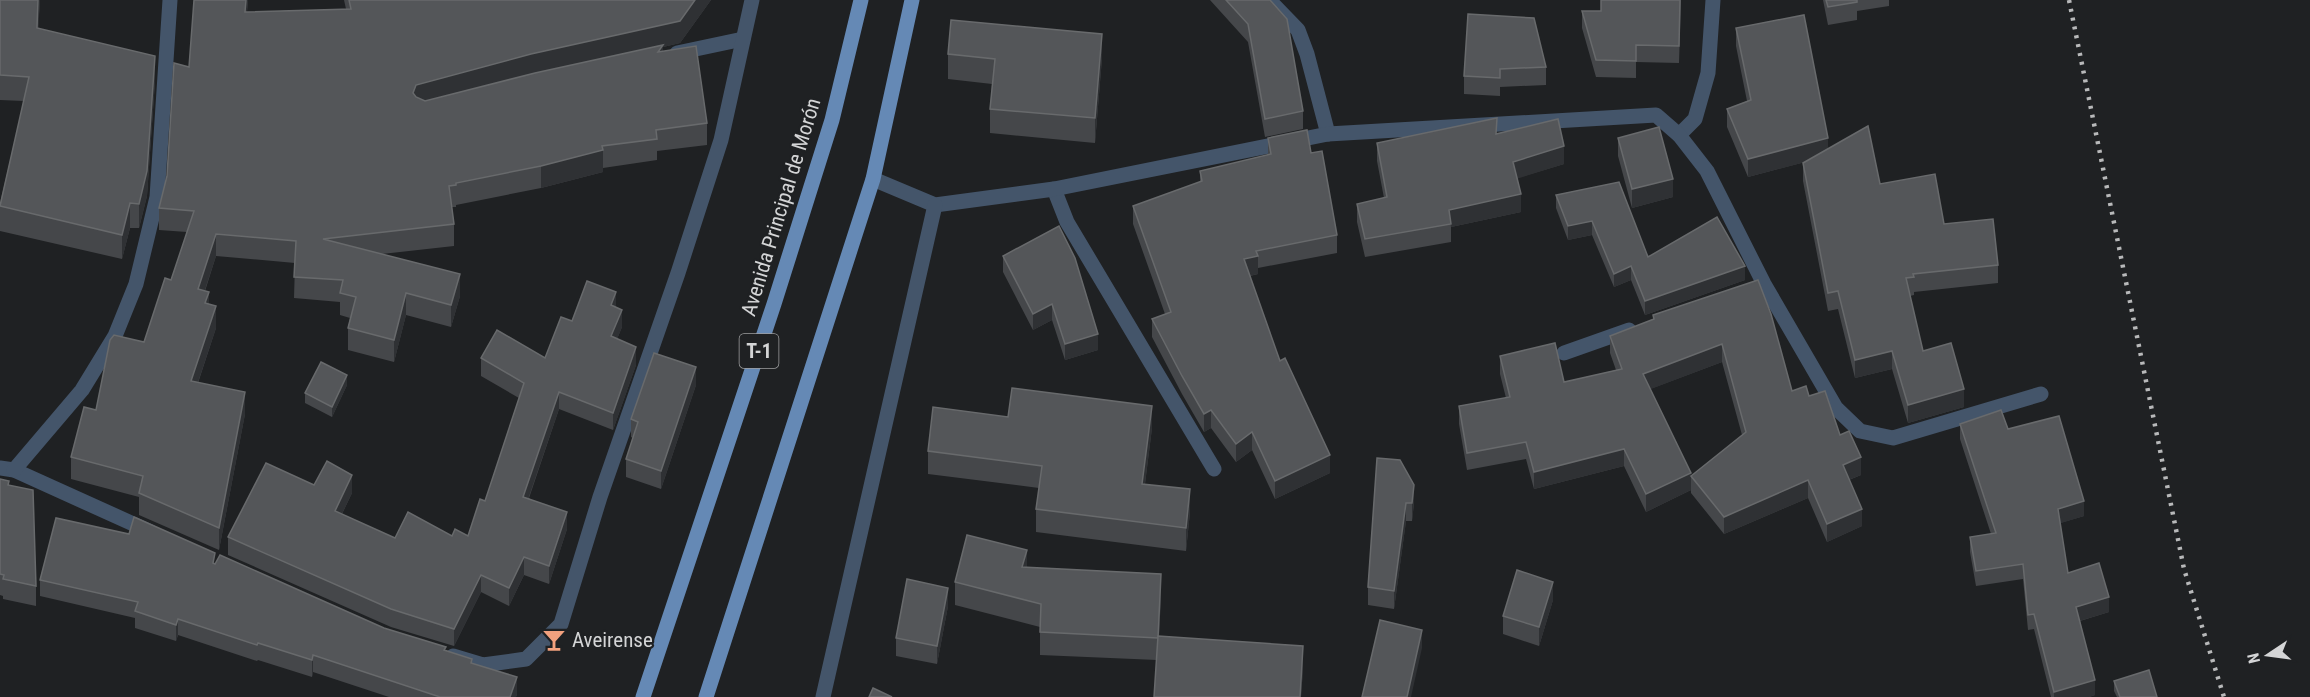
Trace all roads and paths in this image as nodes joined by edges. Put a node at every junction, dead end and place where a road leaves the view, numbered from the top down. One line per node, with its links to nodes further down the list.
1 (170, 0): 17 (street)
2 (752, 0): 7 (street)
3 (861, 0): 21 (main road, Avenida Principal de Morón / T-1)
4 (912, 0): 11 (main road)
5 (1269, 0): 9 (street)
6 (1713, 0): 10 (street)
7 (743, 39): 8 (street); 20 (street)
8 (658, 56)
9 (1329, 135): 10 (street); 12 (street)
10 (1679, 135): 16 (street)
11 (873, 179): 13 (street); 22 (main road)
12 (1054, 189): 13 (street); 18 (street)
13 (935, 205): 23 (street)
14 (1642, 326): 15 (street)
15 (1564, 353)
16 (2042, 394)
17 (7, 469): 19 (street)
18 (1214, 469)
19 (160, 536)
20 (441, 652)
21 (643, 697)
22 (706, 697)
23 (823, 697)

